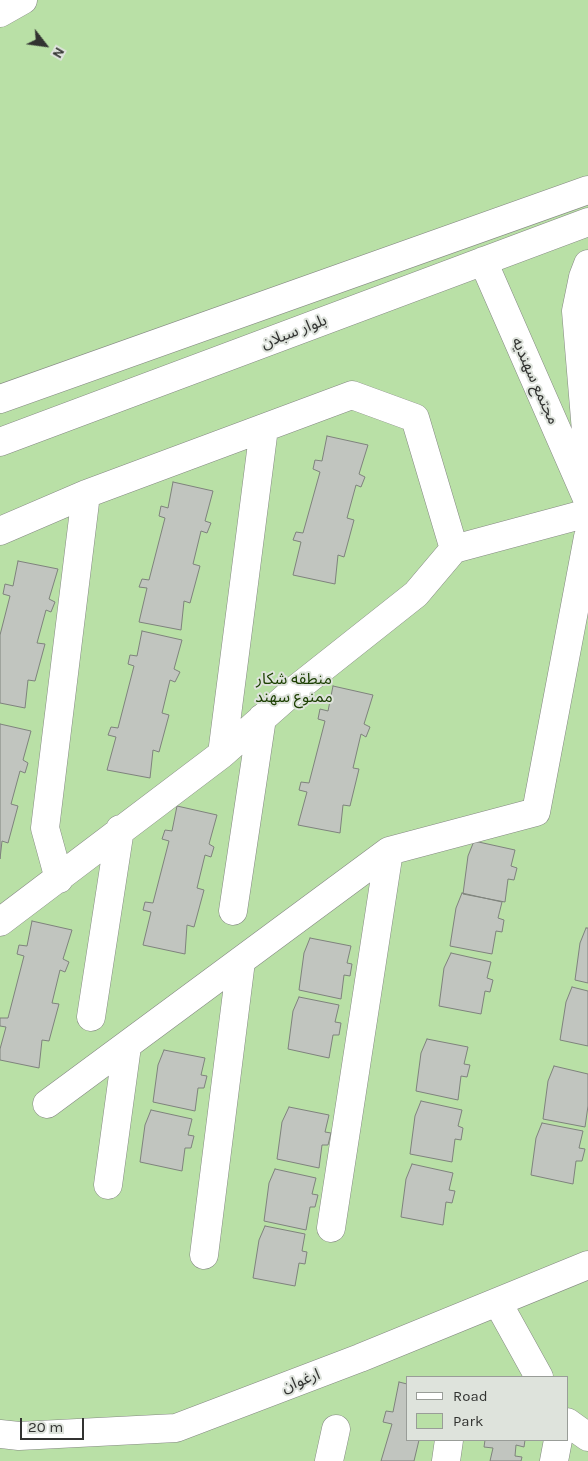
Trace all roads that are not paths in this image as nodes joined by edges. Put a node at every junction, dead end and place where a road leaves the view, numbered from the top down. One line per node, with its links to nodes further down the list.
1 (23, 0): 2 (street)
2 (0, 13)
3 (588, 190): 7 (street)
4 (588, 222): 5 (street, بلوار سبلان)
5 (482, 261): 9 (street, بلوار سبلان); 12 (street, مجتمع سهندیه)
6 (588, 264): 10 (street, مجتمع سهندیه)
7 (0, 399)
8 (264, 428): 11 (street); 16 (street); 18 (street)
9 (0, 442)
10 (588, 455)
11 (86, 494): 14 (street); 21 (street)
12 (588, 502)
13 (588, 514): 16 (street)
14 (0, 531)
15 (588, 537): 20 (street)
16 (454, 549): 17 (street)
17 (262, 718): 18 (street); 22 (street)
18 (222, 754): 19 (street)
19 (120, 829): 21 (street); 25 (street)
20 (389, 850): 24 (street); 29 (street)
21 (59, 879): 23 (street)
22 (233, 911)
23 (0, 922)
24 (241, 961): 26 (street); 30 (street)
25 (92, 1017)
26 (127, 1046): 27 (street); 28 (street)
27 (47, 1104)
28 (108, 1185)
29 (331, 1228)
30 (204, 1255)
31 (588, 1265): 32 (street, ارغوان)
32 (498, 1303): 33 (street); 36 (street, ارغوان)
33 (538, 1376)
34 (568, 1423): 37 (street)
35 (336, 1429): 40 (street)
36 (0, 1434)
37 (588, 1437)
38 (449, 1441): 41 (street)
39 (558, 1441): 42 (street)
40 (329, 1461)
41 (446, 1461)
42 (554, 1461)

